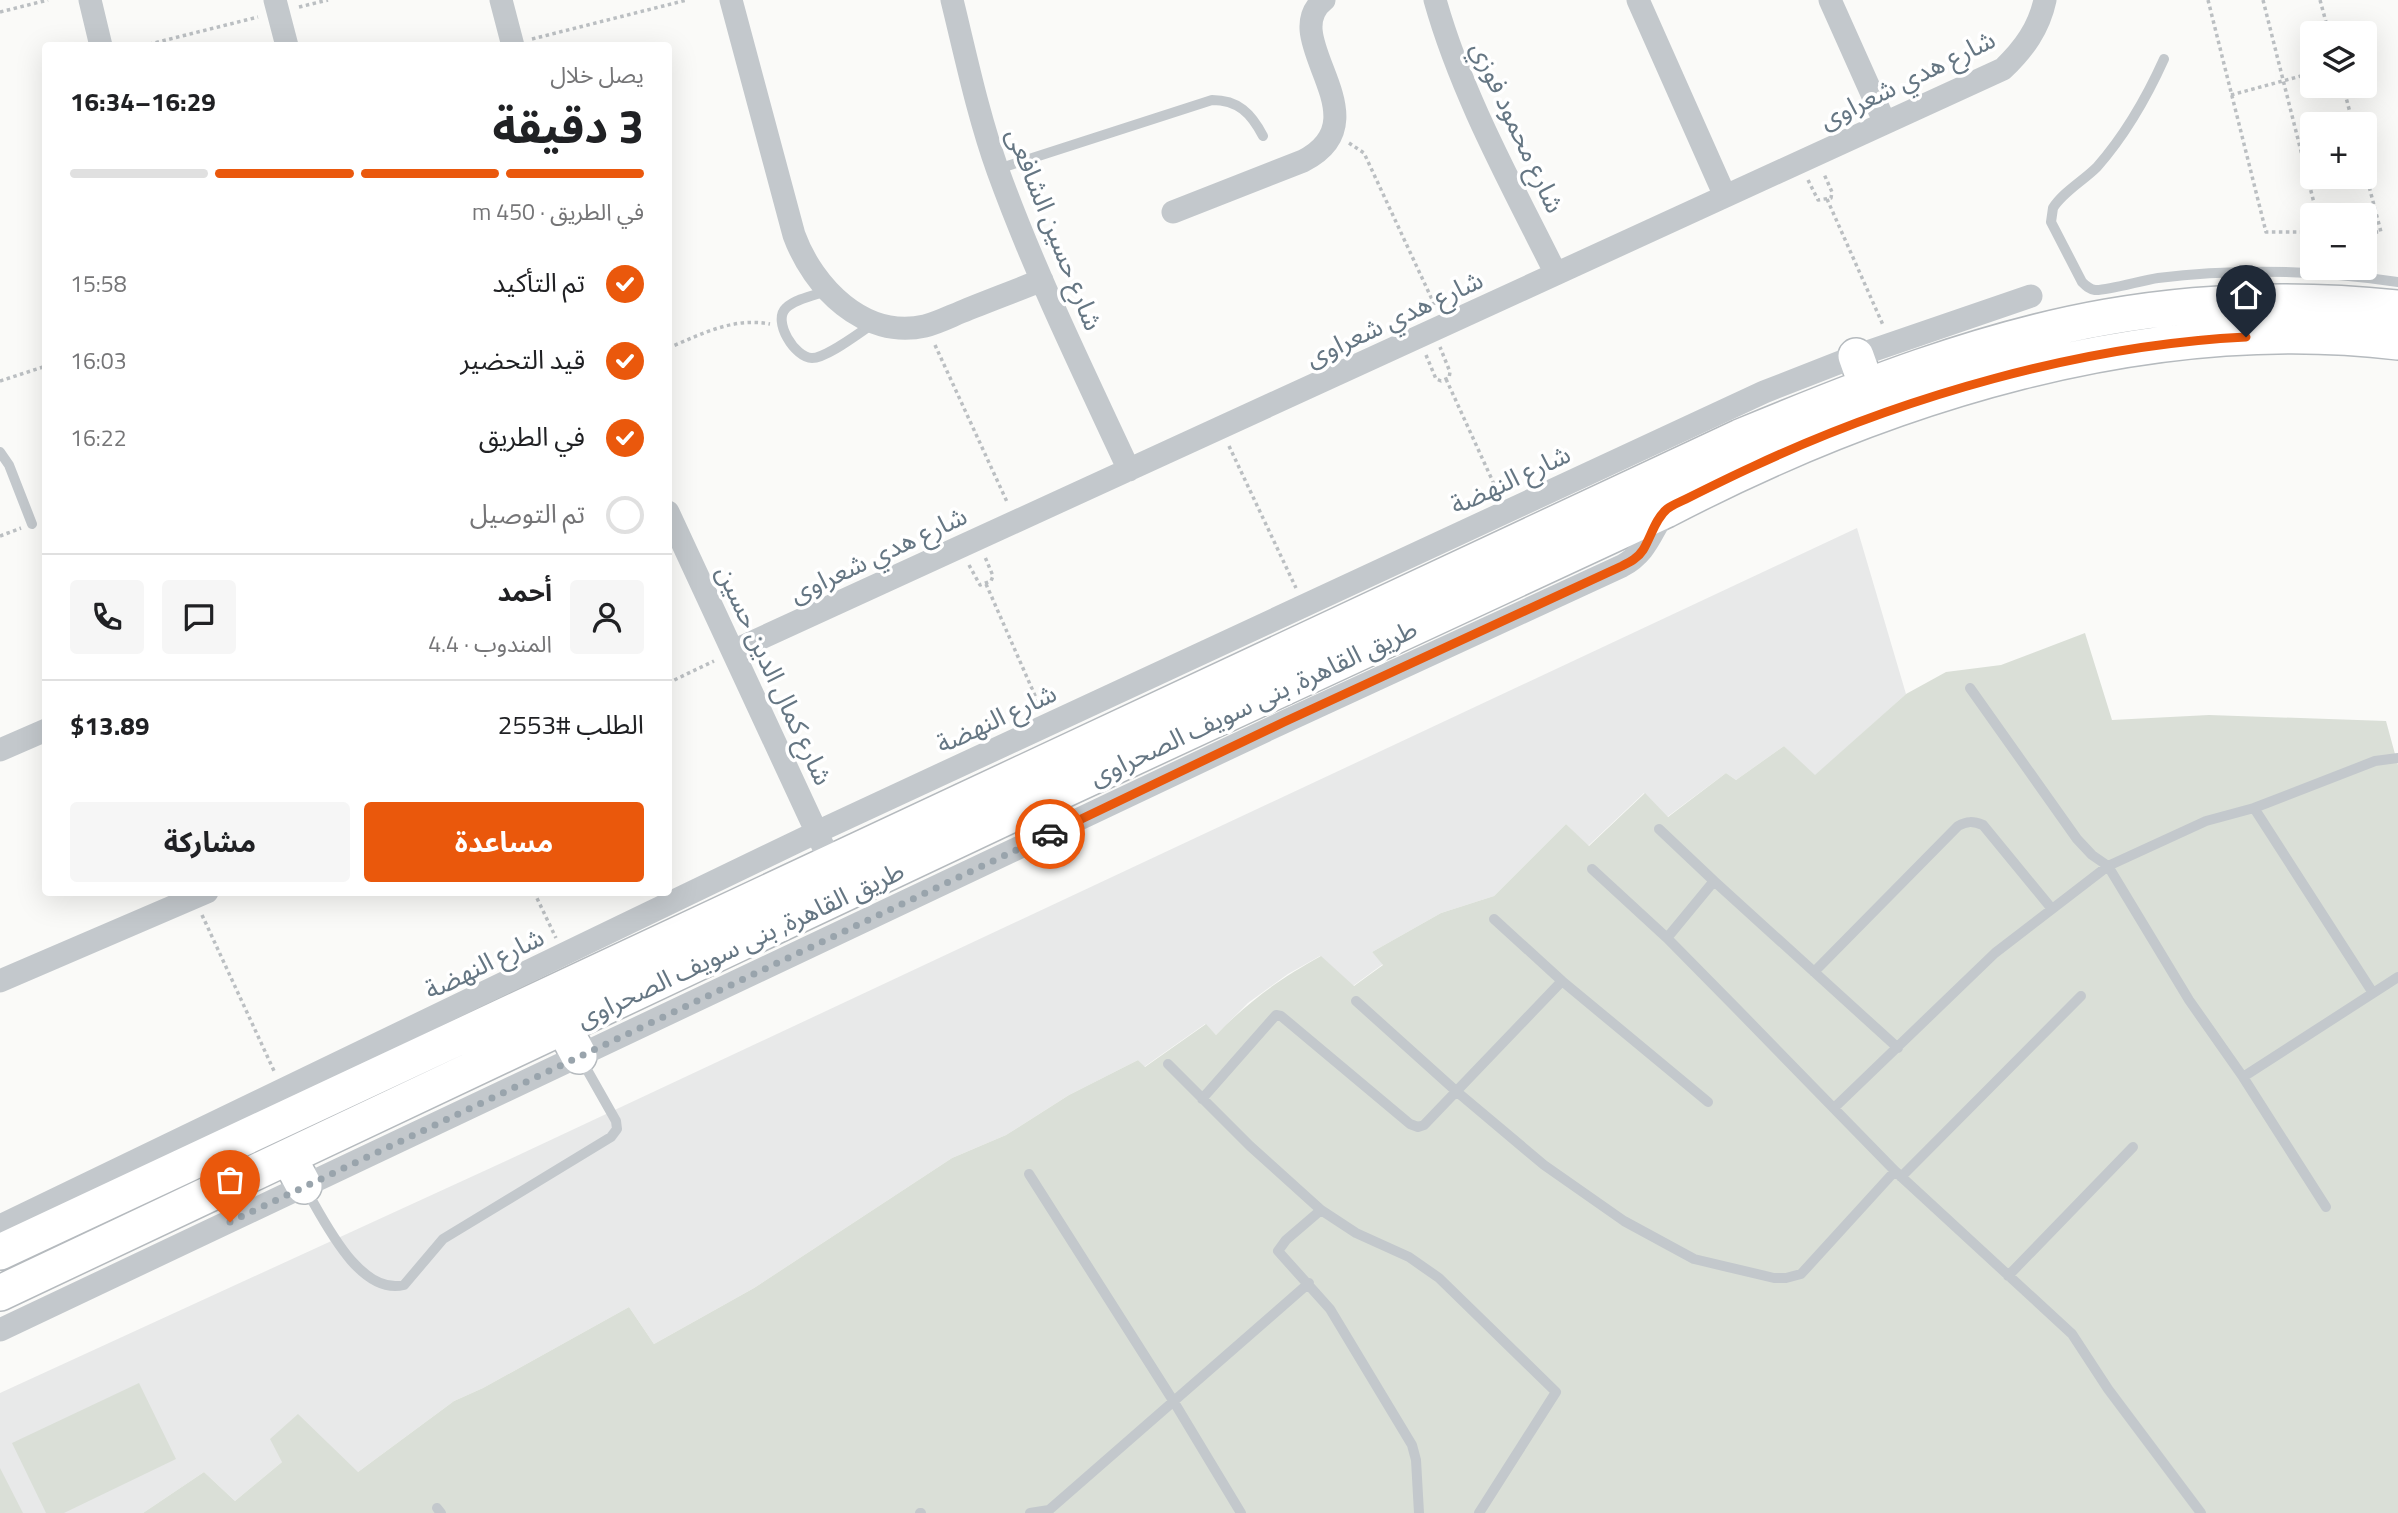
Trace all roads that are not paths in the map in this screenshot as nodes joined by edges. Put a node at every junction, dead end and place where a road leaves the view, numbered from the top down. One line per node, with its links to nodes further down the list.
1 (90, 0): 11 (street)
2 (501, 0): 13 (street)
3 (731, 0): 23 (street)
4 (952, 0): 17 (street, شارع حسين الشافعى)
5 (1324, 0): 19 (street)
6 (1435, 0): 20 (street, شارع محمود فوزي)
7 (1638, 0): 18 (street)
8 (1830, 0): 15 (street)
9 (2045, 0): 15 (street, شارع هدي شعراوى)
10 (277, 6): 12 (street)
11 (100, 42)
12 (285, 42)
13 (512, 42)
14 (2164, 59): 22 (lane)
15 (1885, 123): 18 (street, شارع هدي شعراوى)
16 (1263, 136): 17 (lane)
17 (998, 169): 21 (street, شارع حسين الشافعى)
18 (1725, 197): 20 (street, شارع هدي شعراوى)
19 (1173, 212)
20 (1556, 274): 30 (street, شارع هدي شعراوى)
21 (1042, 280): 26 (street); 30 (street, شارع حسين الشافعى)
22 (2398, 282)
23 (827, 291): 26 (street); 26 (lane)
24 (2031, 296): 28 (street)
25 (2398, 308): 28 (main road, طريق القاهرة, بنى سويف الصحراوى)
26 (876, 322)
27 (2398, 342): 31 (main road, طريق القاهرة, بنى سويف الصحراوى)
28 (1861, 371): 34 (main road, طريق القاهرة, بنى سويف الصحراوى)
29 (0, 452): 33 (lane)
30 (1129, 470): 35 (street, شارع هدي شعراوى)
31 (1666, 510): 34 (main road, طريق القاهرة, بنى سويف الصحراوى); 41 (street)
32 (672, 521): 35 (street, شارع كمال الدين حسين)
33 (32, 524)
34 (1527, 537): 41 (main road, طريق القاهرة, بنى سويف الصحراوى); 43 (main road, طريق القاهرة, بنى سويف الصحراوى); 43 (street, شارع النهضة)
35 (733, 651): 43 (street, شارع كمال الدين حسين)
36 (1970, 688): 44 (lane)
37 (42, 732): 38 (street)
38 (0, 750)
39 (2398, 758): 40 (lane)
40 (2254, 808): 44 (lane); 55 (lane)
41 (1047, 817): 58 (main road, طريق القاهرة, بنى سويف الصحراوى)
42 (1659, 829): 46 (lane)
43 (824, 847): 72 (street, شارع النهضة); 73 (main road, طريق القاهرة, بنى سويف الصحراوى)
44 (2108, 866): 48 (lane); 61 (lane)
45 (1592, 869): 50 (lane)
46 (1714, 881): 50 (lane); 51 (lane)
47 (199, 896): 53 (street)
48 (2052, 909): 51 (lane); 59 (lane)
49 (1494, 919): 54 (lane)
50 (1667, 939): 65 (lane)
51 (1814, 972): 59 (lane)
52 (2398, 977): 55 (lane)
53 (0, 981)
54 (1562, 981): 62 (lane); 64 (lane)
55 (2373, 993): 61 (lane)
56 (2081, 996): 69 (lane)
57 (1356, 1001): 62 (lane)
58 (571, 1042): 67 (main road, طريق القاهرة, بنى سويف الصحراوى); 67 (lane)
59 (1898, 1048): 65 (lane)
60 (1168, 1064): 63 (lane)
61 (2243, 1077): 70 (lane)
62 (1456, 1091): 63 (lane); 69 (lane)
63 (1202, 1098): 71 (lane)
64 (1708, 1102)
65 (1834, 1108): 69 (lane)
66 (2133, 1147): 74 (lane)
67 (297, 1172): 76 (main road, طريق القاهرة, بنى سويف الصحراوى); 77 (street)
68 (1029, 1174): 78 (lane)
69 (1898, 1174): 74 (lane)
70 (2326, 1207)
71 (1321, 1210): 75 (lane); 82 (lane)
72 (0, 1226)
73 (0, 1252)
74 (2008, 1276): 83 (lane)
75 (1309, 1283): 78 (lane); 81 (lane)
76 (0, 1293)
77 (0, 1330)
78 (1174, 1402): 79 (lane); 80 (lane)
79 (1030, 1513)
80 (1241, 1513)
81 (1419, 1513)
82 (1479, 1513)
83 (2201, 1513)

